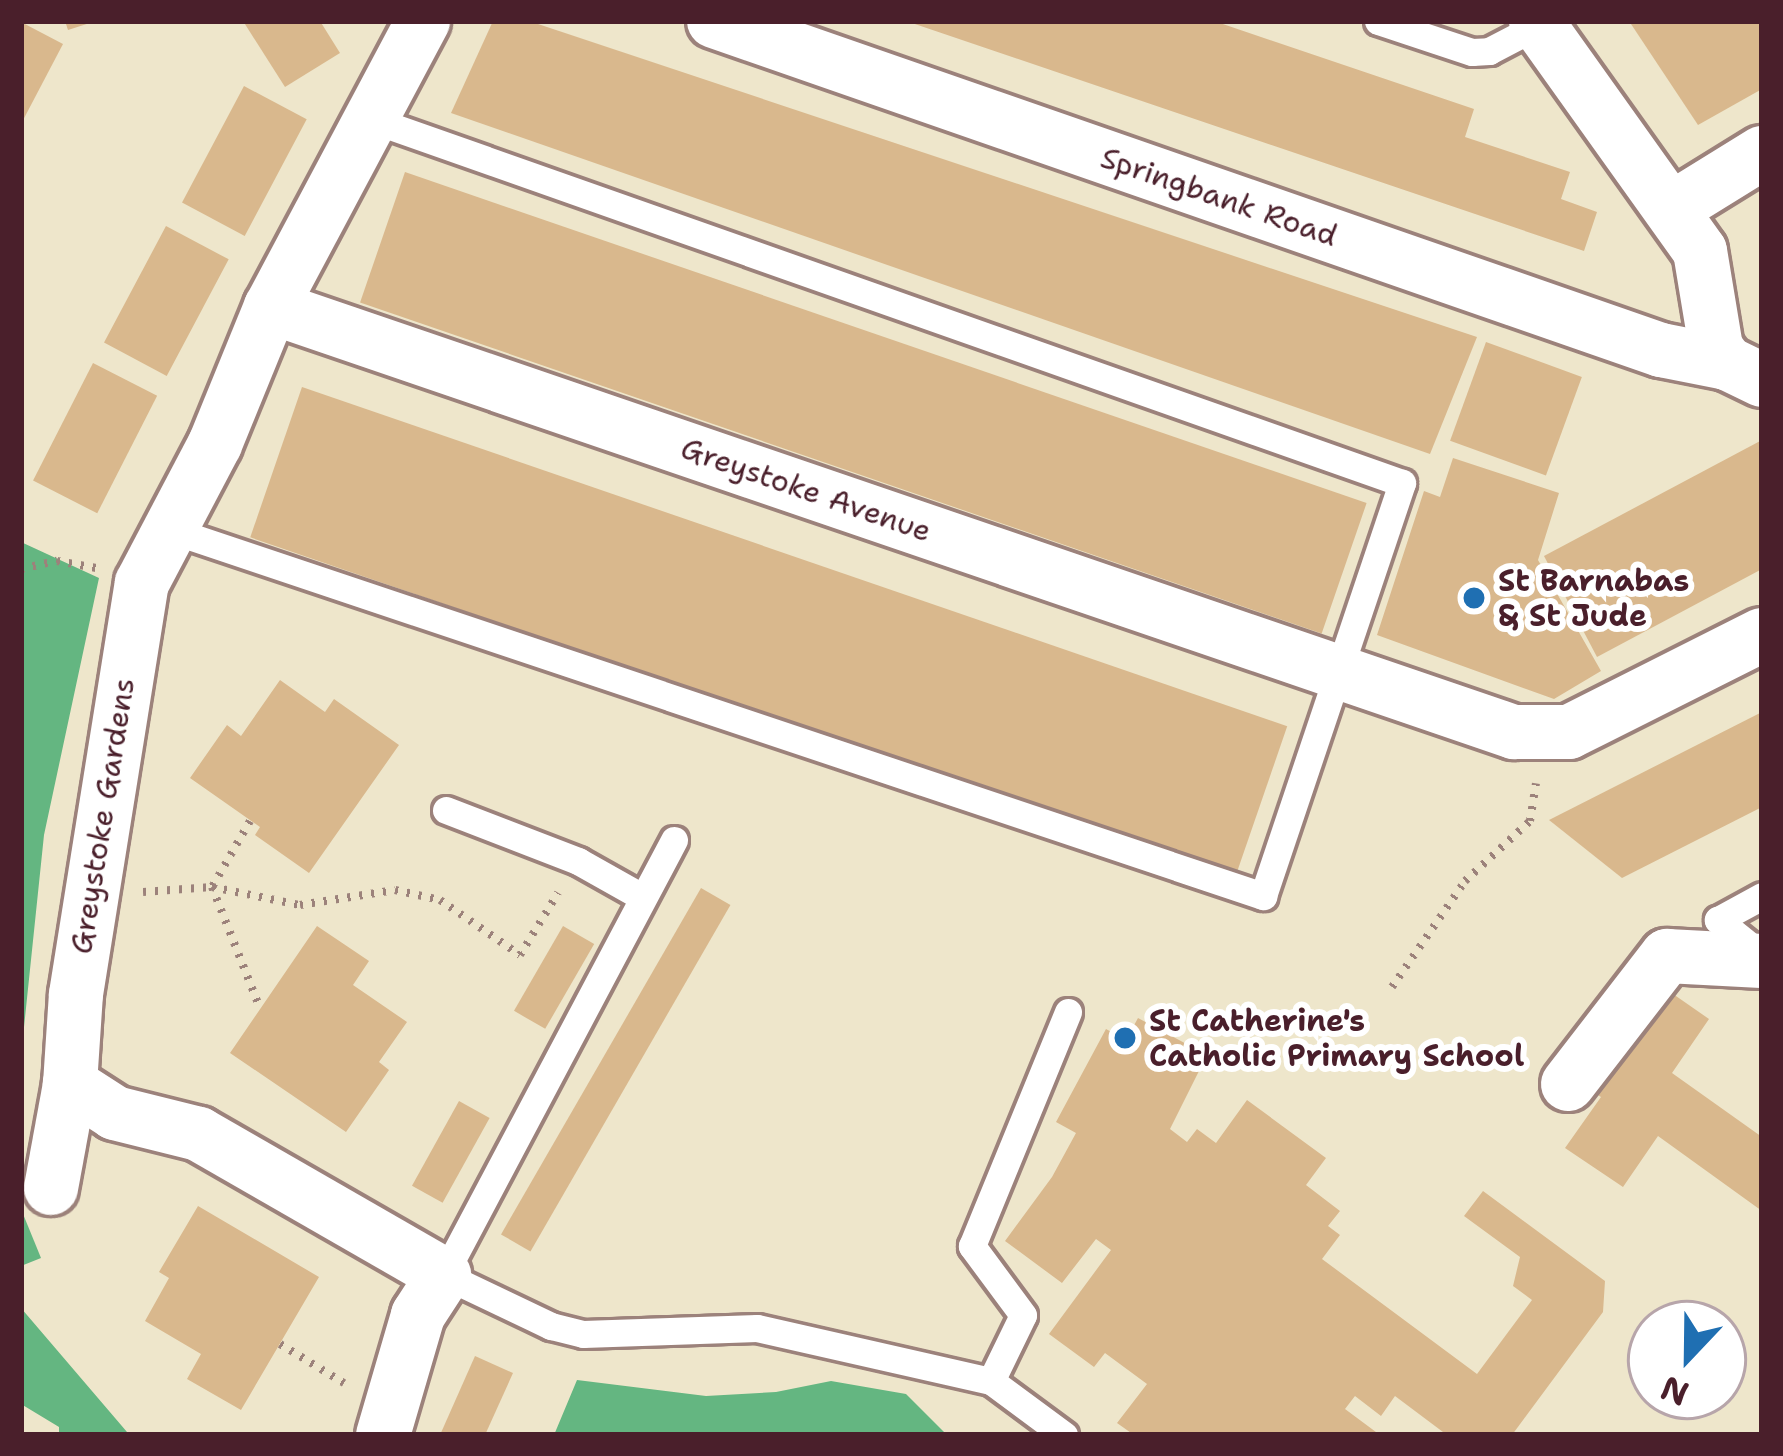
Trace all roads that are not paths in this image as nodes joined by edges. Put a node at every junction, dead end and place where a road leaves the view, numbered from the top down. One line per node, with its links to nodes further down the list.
1 (423, 21): 5 (street, Greystoke Gardens)
2 (714, 21): 9 (street, Springbank Road)
3 (1378, 21): 4 (lane)
4 (1537, 23): 7 (street)
5 (368, 118): 8 (street, Greystoke Gardens); 12 (lane)
6 (1762, 153): 7 (street)
7 (1673, 208): 9 (street)
8 (271, 307): 10 (street, Greystoke Gardens); 12 (street, Greystoke Avenue)
9 (1744, 371)
10 (174, 531): 12 (lane); 19 (street, Greystoke Gardens)
11 (1762, 635): 12 (street, Greystoke Avenue)
12 (1342, 673)
13 (446, 810): 16 (lane)
14 (674, 841): 16 (lane)
15 (1762, 896): 17 (lane)
16 (642, 897): 22 (lane)
17 (1762, 958): 20 (street)
18 (1068, 1012): 23 (lane)
19 (70, 1084): 21 (street, Greystoke Gardens); 22 (street)
20 (1568, 1084)
21 (51, 1187)
22 (444, 1275): 23 (lane); 24 (street)
23 (991, 1381): 25 (lane)
24 (385, 1422)
25 (1064, 1435)

